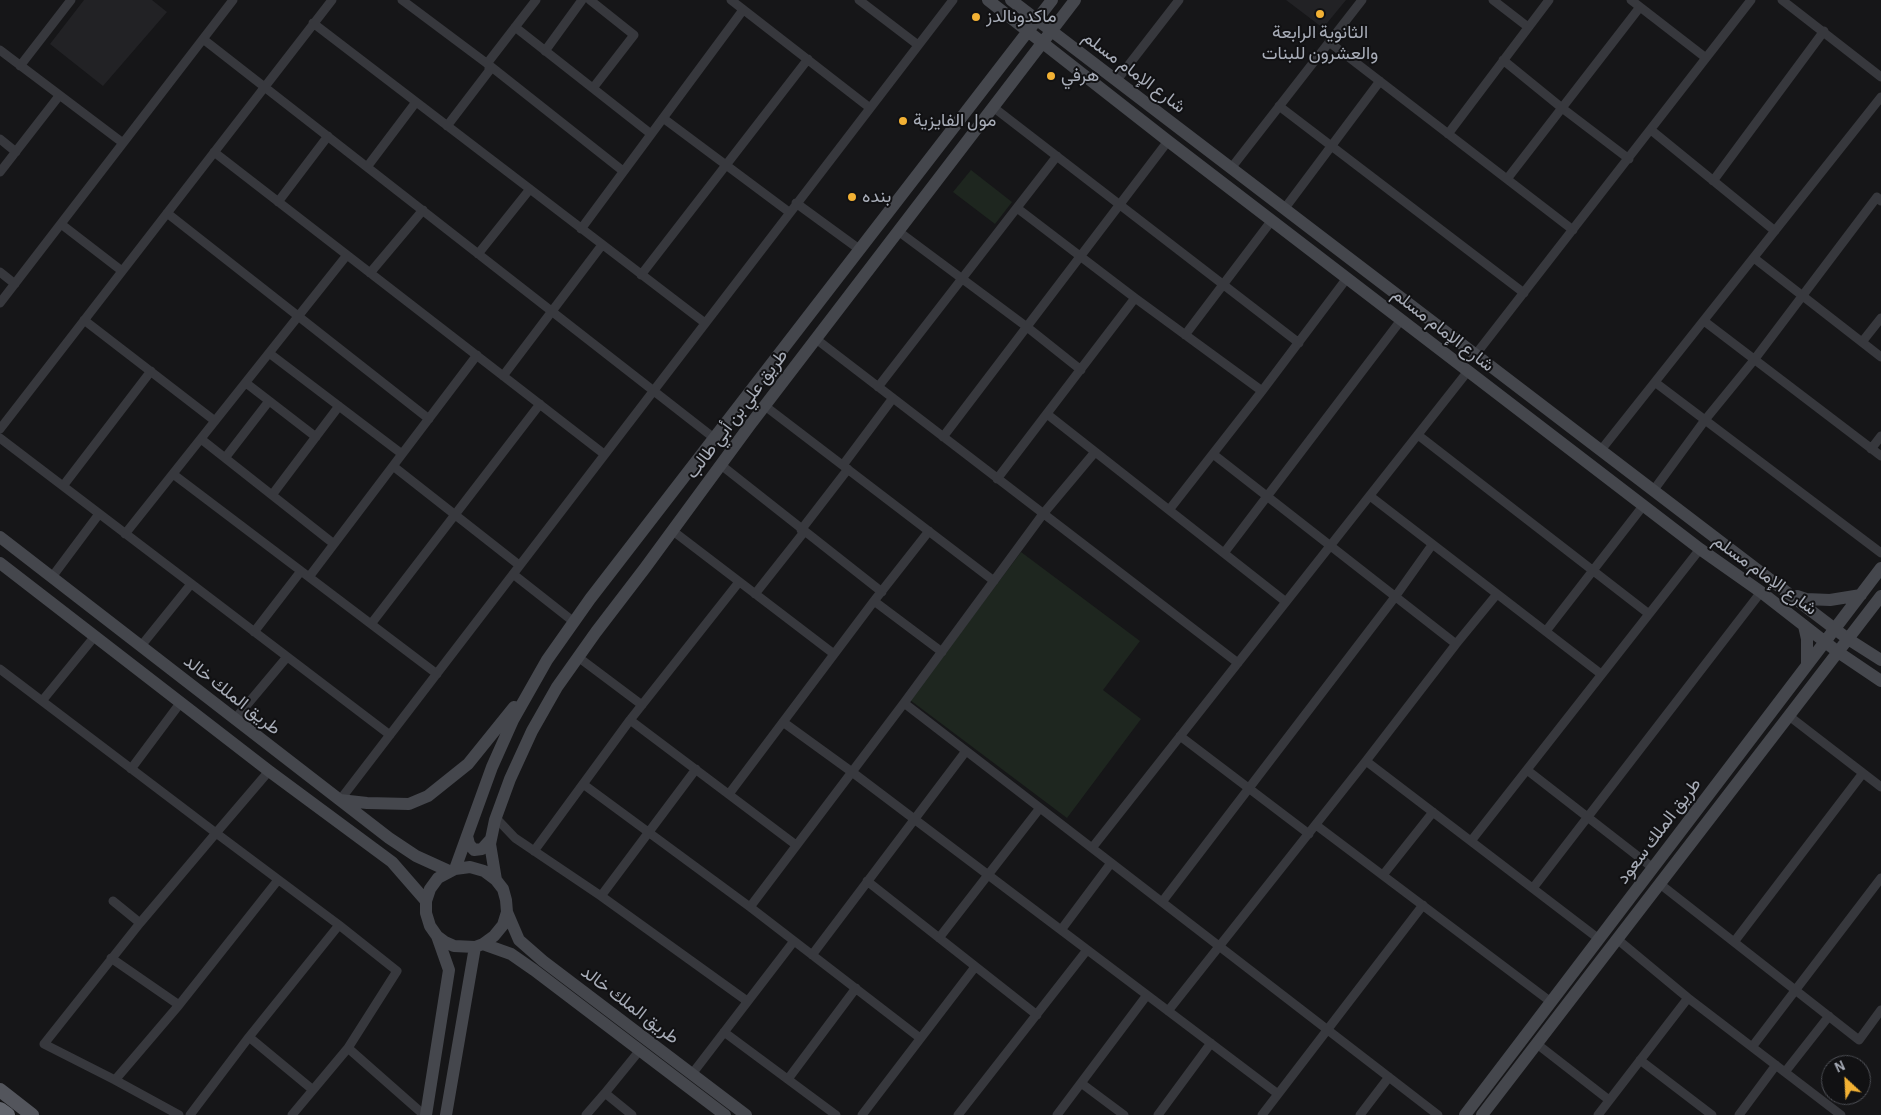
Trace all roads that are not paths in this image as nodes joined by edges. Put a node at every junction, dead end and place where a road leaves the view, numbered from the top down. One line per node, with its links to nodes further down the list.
1 (70, 0): 41 (street)
2 (219, 0): 21 (street)
3 (332, 0): 25 (street)
4 (402, 0): 40 (street)
5 (536, 0): 26 (street)
6 (582, 0): 36 (street)
7 (590, 0): 46 (street)
8 (859, 0): 34 (street)
9 (953, 0): 34 (street)
10 (988, 0): 28 (main road, شارع الإمام مسلم)
11 (1011, 0): 24 (main road, شارع الإمام مسلم)
12 (1052, 0): 24 (main road, طريق علي بن أبي طالب)
13 (1075, 0): 30 (main road, طريق علي بن أبي طالب)
14 (1179, 0): 43 (street)
15 (1362, 0): 33 (street)
16 (1493, 0): 27 (street)
17 (1549, 0): 27 (street)
18 (1631, 0): 23 (street)
19 (1751, 0): 37 (street)
20 (1782, 0): 29 (street)
21 (230, 3): 31 (street)
22 (738, 4): 38 (street); 54 (street)
23 (1640, 7): 37 (street); 53 (street)
24 (1036, 20): 28 (main road, طريق علي بن أبي طالب); 30 (main road, شارع الإمام مسلم)
25 (313, 24): 45 (street); 49 (street)
26 (515, 27): 36 (street); 40 (street)
27 (1528, 27): 39 (street)
28 (1028, 30): 32 (main road, شارع الإمام مسلم); 92 (main road, طريق علي بن أبي طالب)
29 (1824, 31): 42 (street); 74 (street)
30 (1051, 32): 32 (main road, طريق علي بن أبي طالب); 43 (main road, شارع الإمام مسلم)
31 (203, 39): 45 (street); 62 (street)
32 (1043, 42): 51 (main road, طريق علي بن أبي طالب); 61 (main road, شارع الإمام مسلم)
33 (1329, 42): 44 (street); 50 (street)
34 (918, 45): 52 (street)
35 (0, 50): 41 (street)
36 (545, 50): 46 (street)
37 (1706, 58): 56 (street)
38 (808, 59): 52 (street); 68 (street)
39 (1503, 60): 53 (street); 58 (street)
40 (489, 65): 55 (street); 71 (street)
41 (20, 66): 47 (street)
42 (1881, 77)
43 (1117, 80): 70 (main road, شارع الإمام مسلم)
44 (1380, 81): 58 (street); 63 (street)
45 (264, 86): 59 (street); 65 (street)
46 (592, 88): 57 (street)
47 (59, 96): 62 (street); 64 (street)
48 (1881, 97): 90 (street)
49 (416, 102): 55 (street); 69 (street)
50 (1279, 106): 63 (street); 70 (street)
51 (993, 107): 66 (street); 89 (main road, طريق علي بن أبي طالب)
52 (870, 108): 78 (street)
53 (1562, 108): 67 (street); 73 (street)
54 (663, 118): 57 (street); 68 (street)
55 (447, 126): 75 (street)
56 (1651, 130): 67 (street); 74 (street)
57 (651, 134): 71 (street)
58 (1448, 134): 73 (street)
59 (328, 136): 69 (street); 77 (street)
60 (0, 139): 64 (street)
61 (1168, 141): 79 (street); 85 (main road, شارع الإمام مسلم)
62 (122, 143): 86 (street)
63 (1331, 146): 81 (street); 105 (street)
64 (16, 152): 72 (street)
65 (214, 152): 77 (street); 84 (street)
66 (1057, 156): 79 (street); 80 (street)
67 (1629, 159): 88 (street)
68 (725, 166): 83 (street); 100 (street)
69 (368, 167): 82 (street)
70 (1232, 167): 81 (main road, شارع الإمام مسلم)
71 (623, 171): 87 (street)
72 (0, 172)
73 (1507, 179): 88 (street)
74 (1714, 181): 90 (street)
75 (530, 189): 87 (street); 93 (street)
76 (1881, 201): 106 (street)
77 (278, 202): 94 (street)
78 (796, 203): 83 (street); 92 (street)
79 (1119, 204): 95 (street); 104 (street)
80 (1017, 208): 95 (street); 102 (street)
81 (1284, 208): 122 (main road, شارع الإمام مسلم)
82 (423, 210): 93 (street); 99 (street)
83 (789, 212): 115 (street)
84 (167, 213): 97 (street); 110 (street)
85 (1272, 220): 101 (main road, شارع الإمام مسلم); 104 (street)
86 (61, 224): 97 (street); 103 (street)
87 (581, 228): 91 (street)
88 (1573, 230): 105 (street)
89 (898, 231): 102 (street); 118 (main road, طريق علي بن أبي طالب)
90 (1775, 231): 96 (street)
91 (602, 245): 100 (street); 109 (street)
92 (859, 249): 150 (main road, طريق علي بن أبي طالب)
93 (478, 254): 109 (street)
94 (347, 255): 99 (street); 110 (street)
95 (1080, 256): 107 (street); 116 (street)
96 (1754, 258): 106 (street); 114 (street)
97 (122, 271): 112 (street)
98 (0, 272): 103 (street)
99 (370, 273): 123 (street)
100 (641, 274): 115 (street)
101 (1347, 278): 113 (main road, شارع الإمام مسلم); 120 (street)
102 (961, 280): 116 (street); 132 (street)
103 (15, 284): 108 (street)
104 (1223, 284): 117 (street); 120 (street)
105 (1524, 293): 122 (street)
106 (1802, 295): 119 (street); 125 (street)
107 (1136, 298): 117 (street); 126 (street)
108 (0, 303)
109 (552, 311): 129 (street); 133 (street)
110 (298, 316): 121 (street); 141 (street)
111 (1881, 318): 119 (street)
112 (84, 320): 127 (street); 144 (street)
113 (1402, 320): 128 (main road, شارع الإمام مسلم); 169 (street)
114 (1704, 322): 125 (street); 131 (street)
115 (705, 323): 133 (street)
116 (1026, 327): 126 (street); 148 (street)
117 (1185, 335): 134 (street)
118 (816, 339): 132 (street); 139 (main road, طريق علي بن أبي طالب)
119 (1862, 342): 124 (street)
120 (1299, 343): 134 (street)
121 (269, 353): 130 (street); 138 (street)
122 (1476, 354): 153 (main road, شارع الإمام مسلم)
123 (477, 355): 129 (street); 141 (street)
124 (1881, 357)
125 (1754, 360): 142 (street); 152 (street)
126 (1081, 370): 140 (street)
127 (151, 371): 143 (street); 165 (street)
128 (1468, 371): 145 (street); 170 (main road, شارع الإمام مسلم)
129 (503, 376): 137 (street)
130 (246, 383): 136 (street); 143 (street)
131 (1656, 383): 142 (street); 153 (street)
132 (878, 387): 135 (street)
133 (653, 390): 150 (street); 156 (street)
134 (1262, 392): 157 (street)
135 (893, 398): 148 (street); 162 (street)
136 (269, 401): 147 (street); 159 (street)
137 (540, 404): 156 (street); 174 (street)
138 (339, 406): 147 (street); 155 (street)
139 (765, 406): 160 (main road, طريق علي بن أبي طالب); 162 (street)
140 (1047, 414): 154 (street); 164 (street)
141 (429, 419): 155 (street)
142 (1705, 420): 166 (street); 185 (street)
143 (215, 421): 151 (street)
144 (0, 429)
145 (1418, 435): 168 (street); 189 (street)
146 (1881, 436): 152 (street)
147 (316, 437): 167 (street)
148 (943, 437): 164 (street)
149 (0, 438): 165 (street)
150 (714, 438): 207 (main road, طريق علي بن أبي طالب)
151 (201, 439): 159 (street); 163 (street)
152 (1871, 449): 158 (street)
153 (1602, 450): 166 (main road, شارع الإمام مسلم)
154 (1096, 452): 171 (street); 173 (street)
155 (402, 454): 161 (street)
156 (604, 454): 187 (street)
157 (1213, 454): 169 (street); 171 (street)
158 (1881, 456)
159 (225, 458): 167 (street)
160 (720, 465): 175 (main road, طريق علي بن أبي طالب); 176 (street)
161 (393, 466): 174 (street); 180 (street)
162 (845, 467): 176 (street); 177 (street)
163 (173, 474): 178 (street); 190 (street)
164 (997, 479): 173 (street)
165 (63, 486): 172 (street)
166 (1653, 491): 198 (main road, شارع الإمام مسلم)
167 (272, 495): 180 (street)
168 (1370, 496): 181 (street); 182 (street)
169 (1267, 497): 182 (street); 184 (street)
170 (1643, 506): 183 (main road, شارع الإمام مسلم); 189 (street)
171 (1169, 510): 184 (street)
172 (99, 514): 178 (street); 192 (street)
173 (1043, 514): 193 (street); 224 (street)
174 (455, 515): 187 (street); 208 (street)
175 (672, 531): 194 (street); 222 (main road, طريق علي بن أبي طالب)
176 (803, 531): 196 (street); 199 (street)
177 (929, 532): 193 (street); 196 (street)
178 (125, 534): 195 (street)
179 (0, 537): 192 (main road, طريق الملك خالد)
180 (334, 544): 190 (street)
181 (1432, 545): 200 (street); 203 (street)
182 (1331, 546): 203 (street); 205 (street)
183 (1700, 549): 197 (main road, شارع الإمام مسلم); 206 (street)
184 (1224, 553): 205 (street)
185 (1881, 553)
186 (0, 563): 213 (main road, طريق الملك خالد)
187 (520, 565): 191 (street)
188 (1881, 568): 201 (main road, طريق الملك سعود)
189 (1593, 570): 206 (street); 211 (street)
190 (305, 574): 208 (street); 212 (street)
191 (513, 574): 207 (street); 227 (street)
192 (52, 577): 217 (main road, طريق الملك خالد)
193 (994, 581): 218 (street)
194 (739, 582): 199 (street); 234 (street)
195 (191, 584): 212 (street); 217 (street)
196 (882, 592): 204 (street)
197 (1761, 592): 209 (main road, شارع الإمام مسلم); 256 (street)
198 (1789, 593): 201 (main road); 210 (main road, شارع الإمام مسلم)
199 (755, 594): 220 (street)
200 (1497, 594): 211 (street); 216 (street)
201 (1861, 595): 210 (main road, طريق الملك سعود)
202 (1881, 596): 214 (main road, طريق الملك سعود)
203 (1395, 597): 216 (street); 251 (street)
204 (874, 601): 218 (street); 220 (street)
205 (1286, 602): 224 (street)
206 (1649, 614): 228 (street)
207 (574, 622): 229 (main road, طريق علي بن أبي طالب)
208 (371, 624): 227 (street)
209 (1804, 626): 215 (main road, شارع الإمام مسلم); 225 (main road)
210 (1836, 628): 214 (main road, شارع الإمام مسلم); 215 (main road, طريق الملك سعود)
211 (1546, 631): 228 (street)
212 (254, 632): 221 (street)
213 (95, 636): 231 (street); 232 (main road, طريق الملك خالد)
214 (1848, 639): 219 (main road, طريق الملك سعود); 223 (main road, شارع الإمام مسلم)
215 (1825, 641): 219 (main road, شارع الإمام مسلم); 225 (main road, طريق الملك سعود)
216 (1456, 644): 242 (street)
217 (141, 646): 236 (main road, طريق الملك خالد)
218 (942, 652): 233 (street)
219 (1838, 652): 230 (main road, شارع الإمام مسلم); 235 (main road, طريق الملك سعود)
220 (834, 654): 238 (street)
221 (287, 657): 236 (street); 239 (street)
222 (578, 657): 234 (street); 257 (main road, طريق علي بن أبي طالب)
223 (1881, 660)
224 (1238, 663): 240 (street)
225 (1807, 665): 271 (main road, طريق الملك سعود)
226 (0, 669): 231 (street)
227 (437, 674): 239 (street)
228 (1601, 674): 246 (street)
229 (536, 680): 253 (main road); 263 (main road, طريق علي بن أبي طالب)
230 (1881, 681)
231 (42, 701): 243 (street)
232 (181, 702): 243 (street); 245 (main road, طريق الملك خالد)
233 (904, 703): 241 (street); 247 (street)
234 (642, 705): 237 (street)
235 (1789, 716): 248 (street); 280 (main road, طريق الملك سعود)
236 (235, 719): 253 (main road, طريق الملك خالد)
237 (630, 720): 244 (street); 249 (street)
238 (783, 722): 247 (street); 252 (street)
239 (390, 735): 253 (street)
240 (1180, 736): 251 (street); 267 (street)
241 (966, 751): 254 (street); 258 (street)
242 (1366, 761): 255 (street); 259 (street)
243 (131, 769): 261 (street)
244 (696, 769): 252 (street); 260 (street)
245 (269, 770): 261 (street); 273 (main road, طريق الملك خالد)
246 (1527, 770): 256 (street); 265 (street)
247 (852, 772): 258 (street); 266 (street)
248 (1864, 773): 250 (street); 298 (street)
249 (583, 784): 260 (street); 268 (street)
250 (1881, 787)
251 (1248, 788): 262 (street); 285 (street)
252 (729, 794): 266 (street)
253 (340, 800): 269 (main road, طريق الملك خالد)
254 (1040, 808): 267 (street); 274 (street)
255 (1433, 812): 265 (street); 275 (street)
256 (1588, 817): 271 (street); 281 (street)
257 (496, 818): 264 (main road, طريق علي بن أبي طالب); 268 (street)
258 (914, 818): 274 (street); 279 (street)
259 (1316, 825): 262 (street); 275 (street)
260 (648, 832): 282 (street); 287 (street)
261 (216, 833): 277 (street); 289 (street)
262 (1309, 834): 300 (street)
263 (466, 836): 264 (main road); 272 (main road, طريق علي بن أبي طالب)
264 (491, 839): 278 (main road, طريق علي بن أبي طالب)
265 (1471, 841): 281 (street)
266 (796, 845): 287 (street)
267 (1092, 848): 270 (street)
268 (534, 851): 282 (street)
269 (416, 856): 272 (main road, طريق الملك خالد); 273 (main road)
270 (1111, 863): 285 (street); 291 (street)
271 (1653, 868): 294 (main road, طريق الملك سعود)
272 (452, 870): 278 (main road); 284 (main road)
273 (402, 871): 284 (main road, طريق الملك خالد)
274 (988, 875): 291 (street); 293 (street)
275 (1383, 875): 286 (street)
276 (1881, 878): 307 (street)
277 (278, 880): 290 (street); 312 (street)
278 (496, 880): 288 (main road)
279 (867, 881): 293 (street); 303 (street)
280 (1660, 884): 295 (main road, طريق الملك سعود); 298 (street)
281 (1533, 888): 294 (street)
282 (601, 896): 310 (street)
283 (113, 901): 289 (street)
284 (426, 901): 292 (main road)
285 (1162, 902): 300 (street)
286 (1423, 905): 311 (street); 317 (street)
287 (750, 907): 297 (street)
288 (506, 912): 296 (main road, طريق الملك خالد); 299 (main road)
289 (140, 923): 304 (street)
290 (339, 924): 319 (street); 324 (street)
291 (1061, 930): 301 (street)
292 (437, 936): 299 (main road); 345 (main road)
293 (939, 938): 305 (street)
294 (1599, 939): 311 (main road, طريق الملك سعود)
295 (1617, 939): 309 (street); 322 (main road, طريق الملك سعود)
296 (519, 940): 302 (main road); 329 (main road, طريق الملك خالد)
297 (794, 941): 303 (street); 310 (street)
298 (1734, 942): 307 (street)
299 (479, 946): 302 (main road, طريق الملك خالد); 346 (main road)
300 (1220, 947): 314 (street); 317 (street)
301 (1088, 950): 308 (street); 315 (street)
302 (511, 954): 325 (main road, طريق الملك خالد)
303 (812, 955): 306 (street)
304 (111, 958): 312 (street); 332 (street)
305 (975, 967): 315 (street); 320 (street)
306 (856, 988): 320 (street); 331 (street)
307 (1795, 990): 316 (street); 323 (street)
308 (1147, 995): 314 (street); 333 (street)
309 (1688, 998): 323 (street); 326 (street)
310 (747, 1001): 318 (street)
311 (1551, 1002): 360 (main road, طريق الملك سعود)
312 (179, 1005): 332 (street)
313 (1881, 1010): 316 (street)
314 (1168, 1011): 321 (street)
315 (1037, 1015): 353 (street)
316 (1829, 1016): 328 (street)
317 (1327, 1030): 330 (street); 337 (street)
318 (724, 1032): 329 (street); 331 (street)
319 (249, 1037): 335 (street); 343 (street)
320 (920, 1038): 352 (street)
321 (1211, 1043): 337 (street); 356 (street)
322 (1537, 1044): 338 (street); 361 (main road, طريق الملك سعود)
323 (1752, 1047): 327 (street)
324 (348, 1048): 335 (street); 345 (street)
325 (640, 1050): 336 (street); 349 (main road, طريق الملك خالد)
326 (1640, 1060): 338 (street); 363 (street)
327 (1776, 1065): 328 (street); 364 (street)
328 (1784, 1072): 365 (street)
329 (692, 1074): 350 (main road, طريق الملك خالد)
330 (1389, 1077): 358 (street); 359 (street)
331 (788, 1079): 351 (street)
332 (115, 1080): 342 (street)
333 (1081, 1082): 354 (street); 355 (street)
334 (0, 1090): 341 (main road)
335 (312, 1090): 344 (street)
336 (605, 1093): 347 (street); 348 (street)
337 (1278, 1094): 357 (street)
338 (1609, 1100): 362 (street)
339 (0, 1110): 340 (highway)
340 (7, 1115)
341 (32, 1115)
342 (179, 1115)
343 (190, 1115)
344 (292, 1115)
345 (425, 1115)
346 (446, 1115)
347 (586, 1115)
348 (632, 1115)
349 (725, 1115)
350 (746, 1115)
351 (836, 1115)
352 (862, 1115)
353 (958, 1115)
354 (1057, 1115)
355 (1124, 1115)
356 (1158, 1115)
357 (1262, 1115)
358 (1360, 1115)
359 (1438, 1115)
360 (1464, 1115)
361 (1482, 1115)
362 (1598, 1115)
363 (1712, 1115)
364 (1739, 1115)
365 (1841, 1115)

